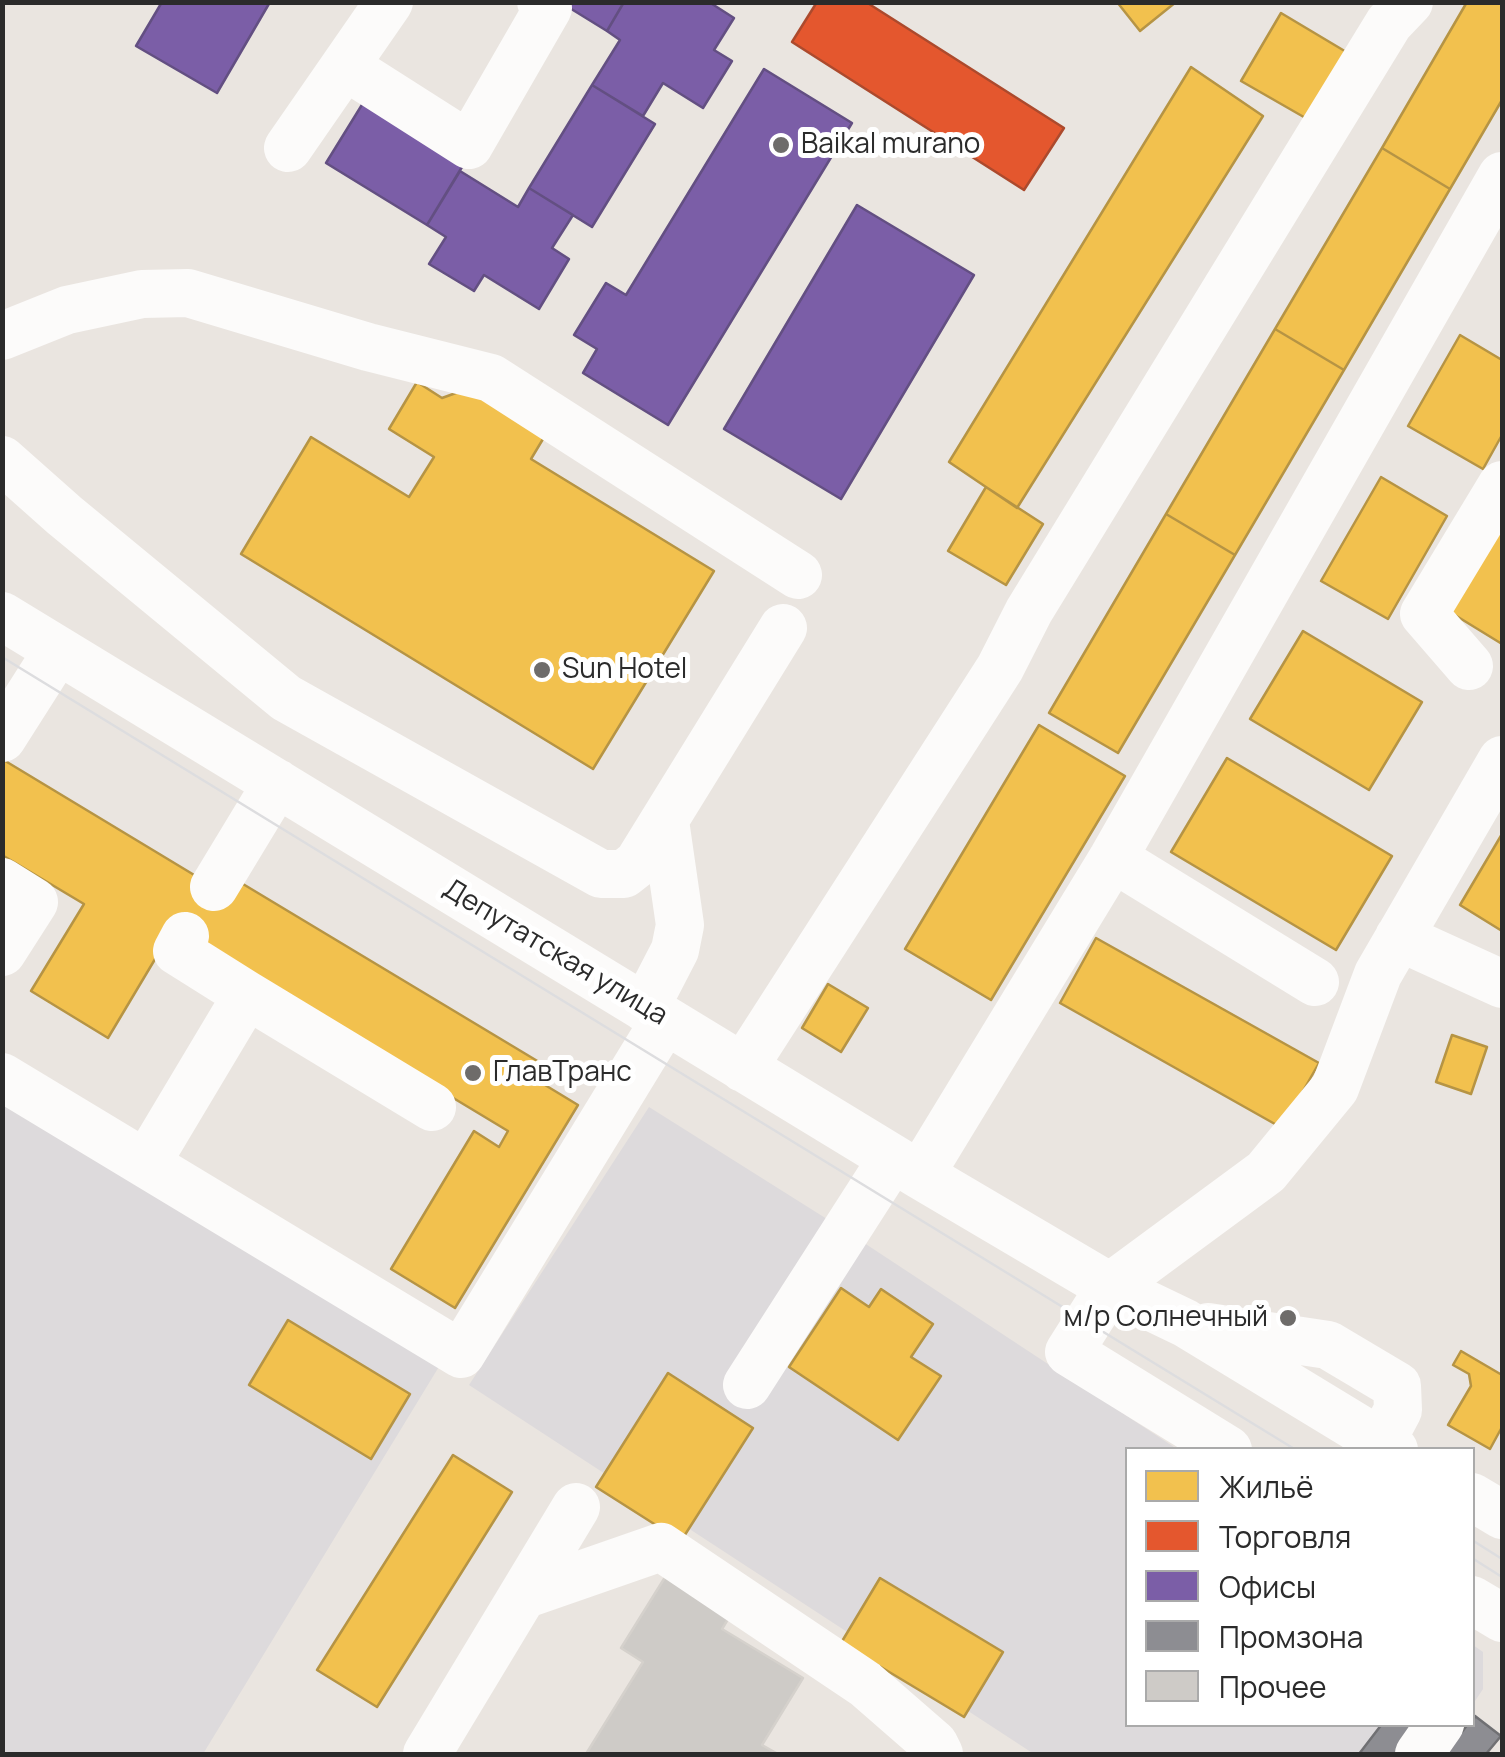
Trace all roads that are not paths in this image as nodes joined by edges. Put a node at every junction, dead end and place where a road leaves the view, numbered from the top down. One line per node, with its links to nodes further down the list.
1 (389, 2): 4 (street)
2 (540, 2): 4 (street)
3 (1409, 2): 29 (street)
4 (345, 66): 5 (street)
5 (288, 148)
6 (1502, 176): 19 (street)
7 (2, 336): 10 (street)
8 (2, 460): 18 (street)
9 (1502, 484): 14 (street)
10 (798, 575)
11 (2, 616): 13 (street, Депутатская улица)
12 (783, 628): 18 (street)
13 (58, 650): 15 (street); 17 (street, Депутатская улица)
14 (1470, 666)
15 (2, 738)
16 (1502, 760): 23 (street)
17 (277, 783): 21 (street); 28 (street, Депутатская улица)
18 (665, 821): 28 (street)
19 (1113, 858): 25 (street); 33 (street)
20 (2, 882): 24 (street)
21 (214, 887)
22 (185, 936): 27 (street)
23 (1399, 937): 26 (street); 34 (street)
24 (2, 952)
25 (1314, 982)
26 (1502, 984)
27 (247, 994): 31 (street); 32 (street)
28 (655, 1014): 29 (street, Депутатская улица); 32 (street)
29 (743, 1068): 33 (street, Депутатская улица)
30 (2, 1077): 32 (street)
31 (432, 1107)
32 (146, 1164)
33 (906, 1167): 34 (street, Депутатская улица); 35 (street)
34 (1110, 1287): 36 (street, Депутатская улица); 37 (street)
35 (747, 1385)
36 (1388, 1446)
37 (1223, 1447)
38 (1475, 1498): 40 (street)
39 (576, 1507): 41 (street)
40 (1502, 1515)
41 (523, 1594): 45 (street); 46 (street)
42 (1475, 1602): 43 (street)
43 (1502, 1618)
44 (1438, 1727): 47 (street)
45 (426, 1754)
46 (939, 1754)
47 (1419, 1754)

